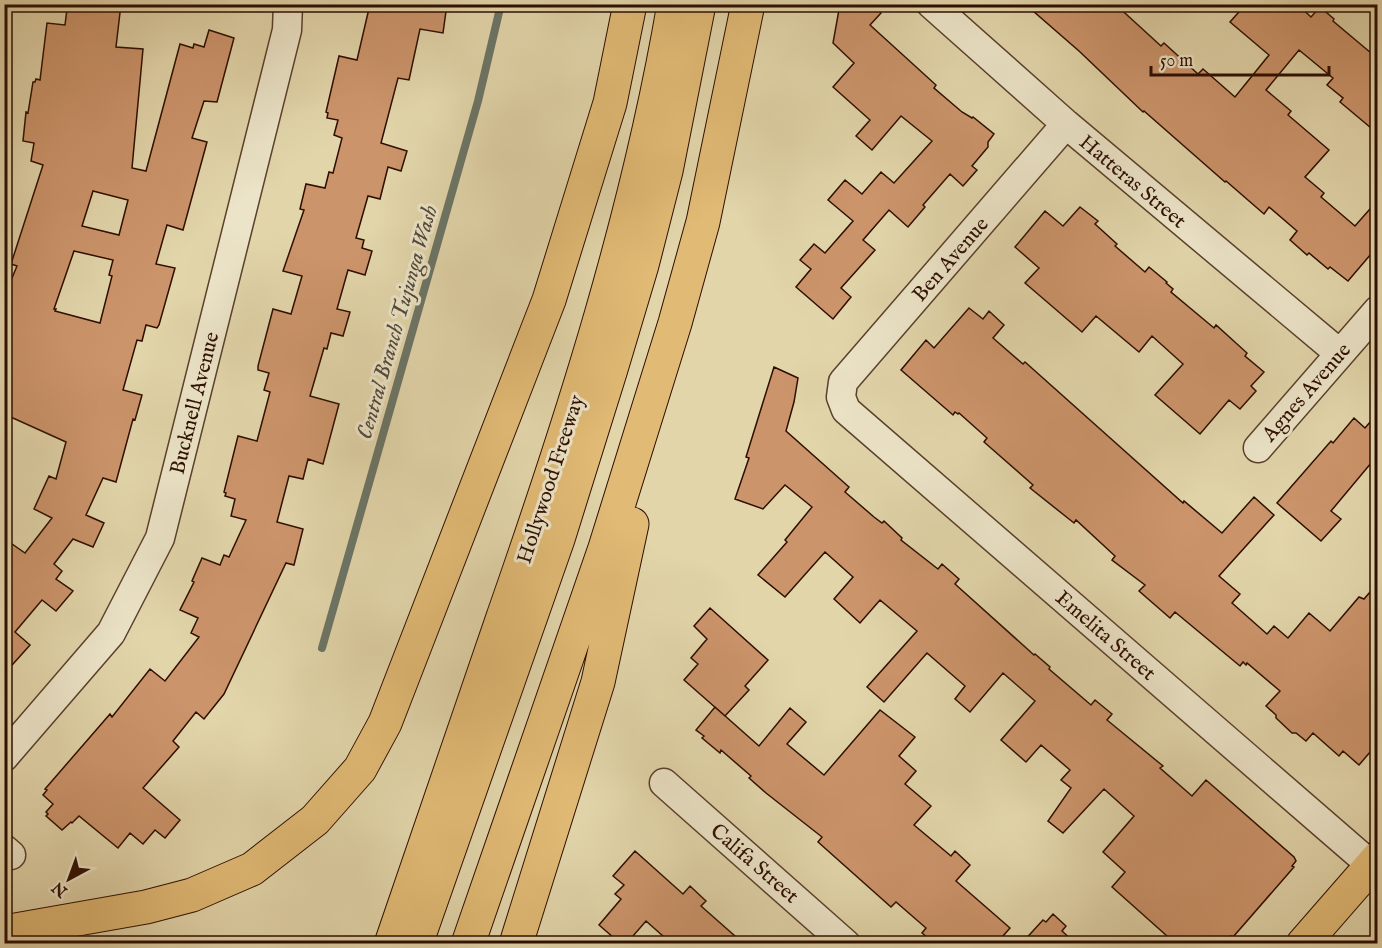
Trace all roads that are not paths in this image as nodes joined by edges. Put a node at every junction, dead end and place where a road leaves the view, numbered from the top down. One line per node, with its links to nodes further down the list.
1 (288, 4): 14 (street, Bucknell Avenue)
2 (630, 4): 17 (main road)
3 (674, 4): 18 (main road, Hollywood Freeway)
4 (699, 4): 19 (main road)
5 (717, 4): 20 (main road)
6 (748, 4): 10 (main road)
7 (931, 4): 8 (street, Hatteras Street)
8 (1066, 124): 11 (street, Hatteras Street); 12 (street, Ben Avenue)
9 (1377, 310): 11 (street, Agnes Avenue)
10 (675, 323): 21 (main road); 22 (main road)
11 (1339, 353): 13 (street, Agnes Avenue)
12 (841, 397): 16 (street, Emelita Street)
13 (1258, 448)
14 (4, 757)
15 (664, 783): 23 (street, Califa Street)
16 (1375, 865): 24 (main road)
17 (4, 932)
18 (391, 944)
19 (416, 944)
20 (437, 944)
21 (468, 944)
22 (516, 944)
23 (846, 944)
24 (1303, 944)

